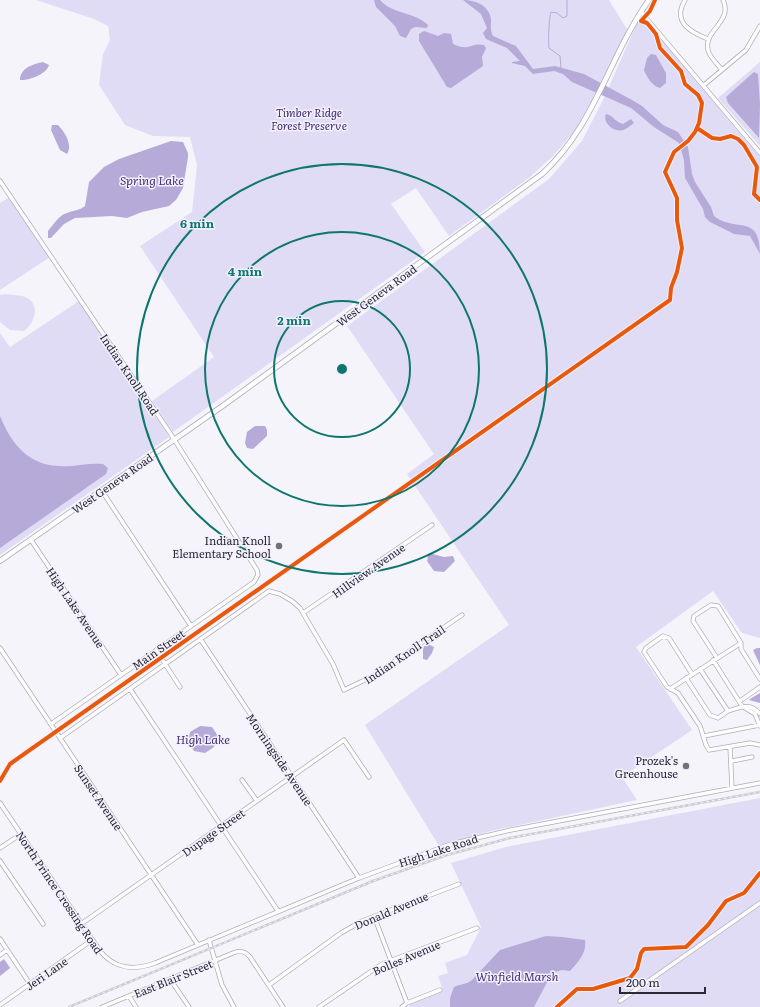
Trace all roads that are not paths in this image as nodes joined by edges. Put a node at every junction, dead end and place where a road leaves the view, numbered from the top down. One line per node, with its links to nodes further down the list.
1 (649, 0): 4 (main road, West Geneva Road)
2 (685, 0): 6 (street)
3 (723, 0): 6 (street)
4 (641, 12): 8 (street); 11 (main road, West Geneva Road)
5 (760, 26): 7 (street)
6 (708, 39): 7 (street)
7 (722, 70): 8 (street)
8 (704, 85): 9 (street)
9 (760, 154)
10 (0, 181): 11 (street, Indian Knoll Road)
11 (174, 440): 12 (main road, West Geneva Road); 16 (street, Indian Knoll Road)
12 (102, 491): 14 (main road, West Geneva Road); 19 (street)
13 (432, 525): 17 (street, Hillview Avenue)
14 (31, 540): 15 (main road, West Geneva Road); 29 (street, High Lake Avenue)
15 (0, 561)
16 (257, 570): 19 (street, Main Street)
17 (303, 613): 18 (street, Indian Knoll Trail); 20 (street, Main Street)
18 (462, 615)
19 (191, 626): 23 (street, Main Street)
20 (201, 640): 26 (street, Main Street); 48 (street, Morningside Avenue)
21 (741, 643): 24 (street); 24 (street); 31 (street)
22 (0, 648): 40 (street, Sunset Avenue)
23 (156, 650): 26 (street); 29 (street, Main Street)
24 (717, 658): 25 (street)
25 (713, 660): 27 (street); 36 (street)
26 (166, 664): 32 (street); 34 (street, Main Street)
27 (700, 669): 28 (street); 38 (street)
28 (692, 674): 30 (street); 35 (street)
29 (121, 675): 40 (street, Main Street)
30 (686, 678): 35 (street); 38 (street)
31 (760, 679)
32 (180, 687)
33 (760, 687): 36 (street)
34 (130, 689): 43 (street, Main Street); 55 (street)
35 (670, 689): 42 (street)
36 (740, 701): 37 (street)
37 (742, 706): 38 (street); 39 (street)
38 (728, 711)
39 (758, 713): 41 (street)
40 (51, 724): 43 (street, Sunset Avenue)
41 (760, 725): 42 (street)
42 (704, 736): 45 (street)
43 (60, 738): 59 (street, Sunset Avenue)
44 (760, 745): 45 (street)
45 (730, 747): 47 (street)
46 (752, 757): 47 (street)
47 (732, 761): 52 (street)
48 (292, 776): 49 (street, Dupage Street); 53 (street, Dupage Street); 60 (street, Morningside Avenue)
49 (368, 777)
50 (242, 780): 53 (street)
51 (760, 782): 52 (street, High Lake Road)
52 (732, 788): 60 (street, High Lake Road)
53 (257, 801): 55 (street, Dupage Street)
54 (0, 803): 56 (street, North Prince Crossing Road)
55 (221, 826): 59 (street, Dupage Street); 63 (street)
56 (21, 834): 57 (street); 66 (street, North Prince Crossing Road)
57 (0, 848)
58 (0, 861): 65 (street)
59 (151, 875): 66 (street, Dupage Street); 71 (street, Sunset Avenue)
60 (359, 878): 63 (street, High Lake Road)
61 (458, 884): 64 (street, Donald Avenue)
62 (760, 903): 82 (street)
63 (278, 911): 70 (street, High Lake Road)
64 (374, 916): 75 (street); 79 (street, Donald Avenue)
65 (43, 924)
66 (81, 924): 69 (street, North Prince Crossing Road)
67 (477, 928): 75 (street, Bolles Avenue)
68 (0, 939): 72 (street)
69 (92, 940): 76 (street, North Prince Crossing Road); 78 (street, Jeri Lane)
70 (209, 940): 71 (street, High Lake Road); 74 (street)
71 (198, 945): 76 (street, High Lake Road)
72 (7, 950): 73 (street); 78 (street)
73 (0, 955)
74 (216, 960): 77 (street, East Blair Street); 79 (street, East Blair Street); 88 (street)
75 (391, 961): 83 (street); 90 (street, Bolles Avenue)
76 (131, 968)
77 (170, 979): 81 (street, East Blair Street); 87 (street)
78 (30, 984): 84 (street, Jeri Lane)
79 (268, 985): 89 (street)
80 (440, 990): 83 (street)
81 (129, 996): 85 (street, East Blair Street); 86 (street)
82 (620, 1001)
83 (407, 1003): 91 (street)
84 (0, 1005)
85 (102, 1007)
86 (136, 1007)
87 (189, 1007)
88 (234, 1007)
89 (283, 1007)
90 (319, 1007)
91 (402, 1007)

